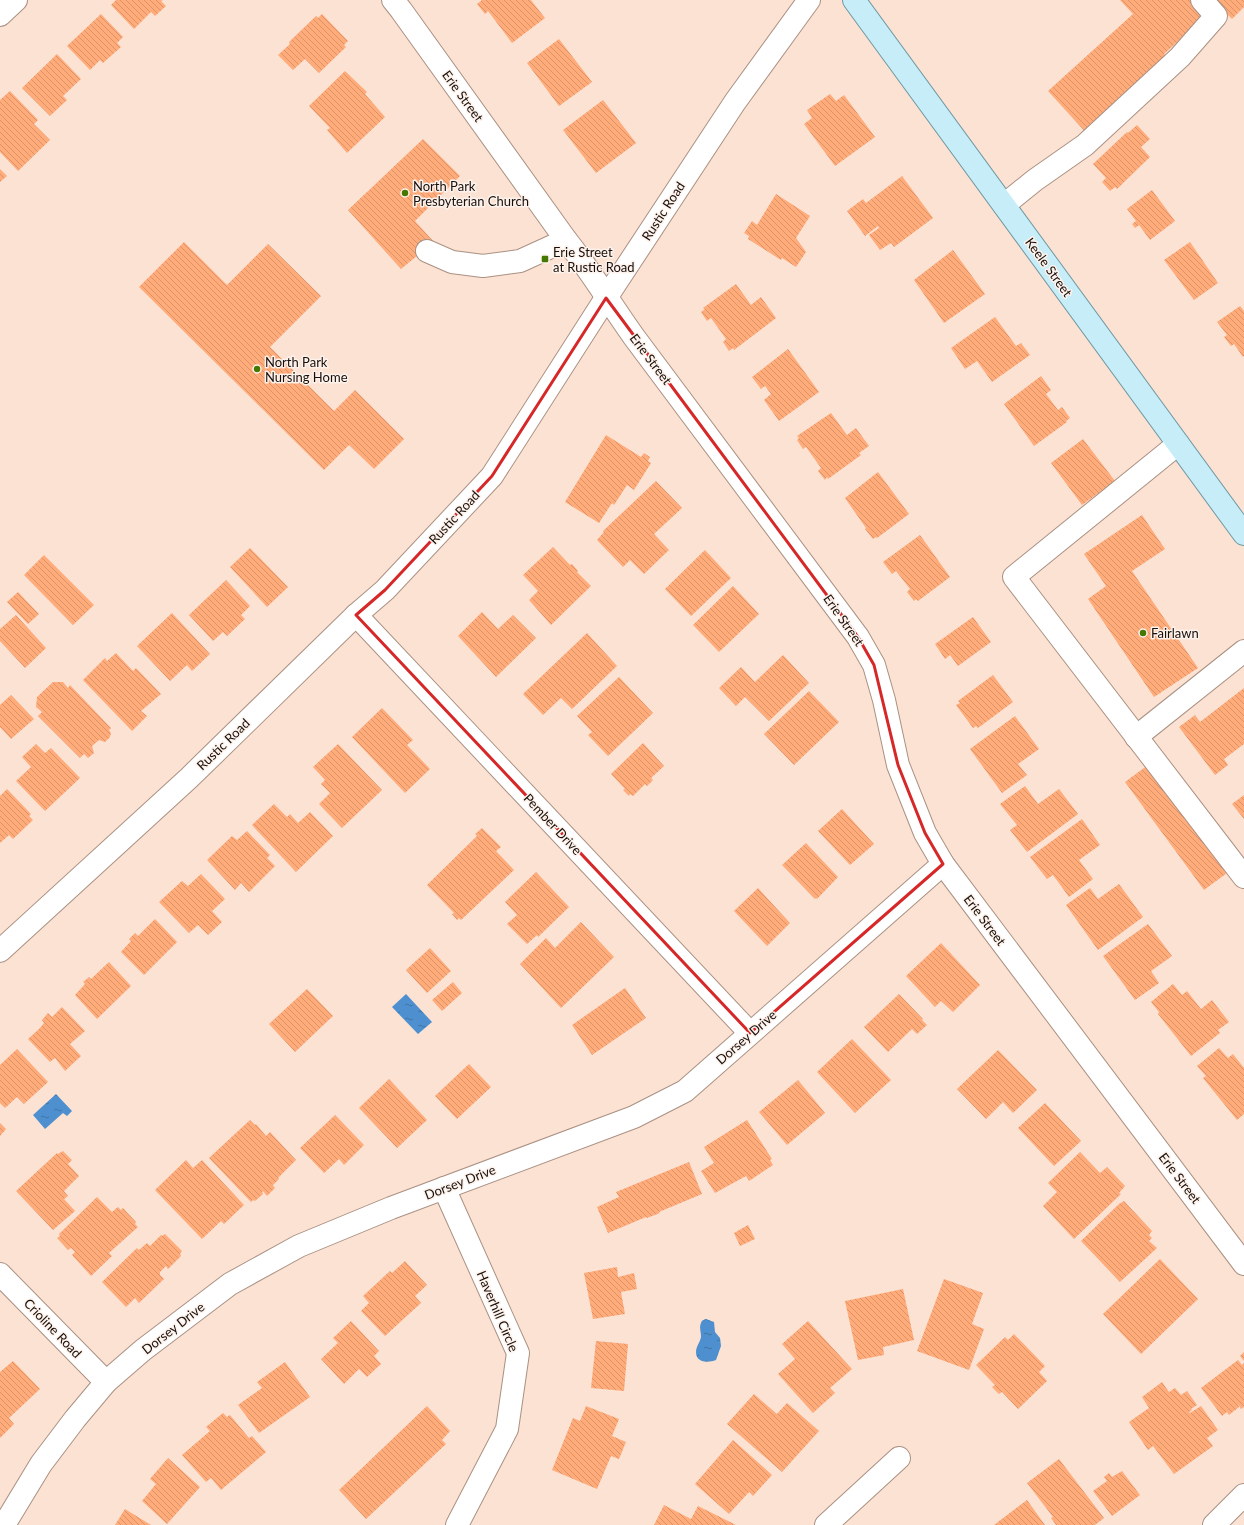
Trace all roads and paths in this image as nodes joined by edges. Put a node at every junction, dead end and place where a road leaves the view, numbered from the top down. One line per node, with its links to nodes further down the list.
1 (16, 0): 6 (street)
2 (393, 0): 8 (street, Erie Street)
3 (809, 0): 10 (street, Rustic Road)
4 (854, 0): 7 (main road, Keele Street)
5 (1202, 0): 7 (street)
6 (0, 15)
7 (1004, 205): 11 (main road, Keele Street)
8 (566, 240): 9 (street); 10 (street, Erie Street)
9 (427, 251)
10 (606, 298): 13 (street, Rustic Road); 16 (street, Erie Street)
11 (1178, 444): 12 (main road, Keele Street); 15 (street)
12 (1244, 534)
13 (356, 615): 18 (street, Rustic Road); 19 (street, Pember Drive)
14 (1244, 651): 15 (street)
15 (1136, 736): 17 (street)
16 (943, 864): 19 (street, Dorsey Drive); 21 (street, Erie Street)
17 (1244, 877)
18 (0, 951)
19 (750, 1033): 20 (street, Dorsey Drive)
20 (444, 1188): 23 (street, Dorsey Drive); 27 (street, Haverhill Circle)
21 (1244, 1264)
22 (0, 1274): 23 (street, Crioline Road)
23 (106, 1382): 26 (street, Dorsey Drive)
24 (899, 1458): 28 (street)
25 (1244, 1495): 29 (street)
26 (4, 1525)
27 (457, 1525)
28 (826, 1525)
29 (1214, 1525)

